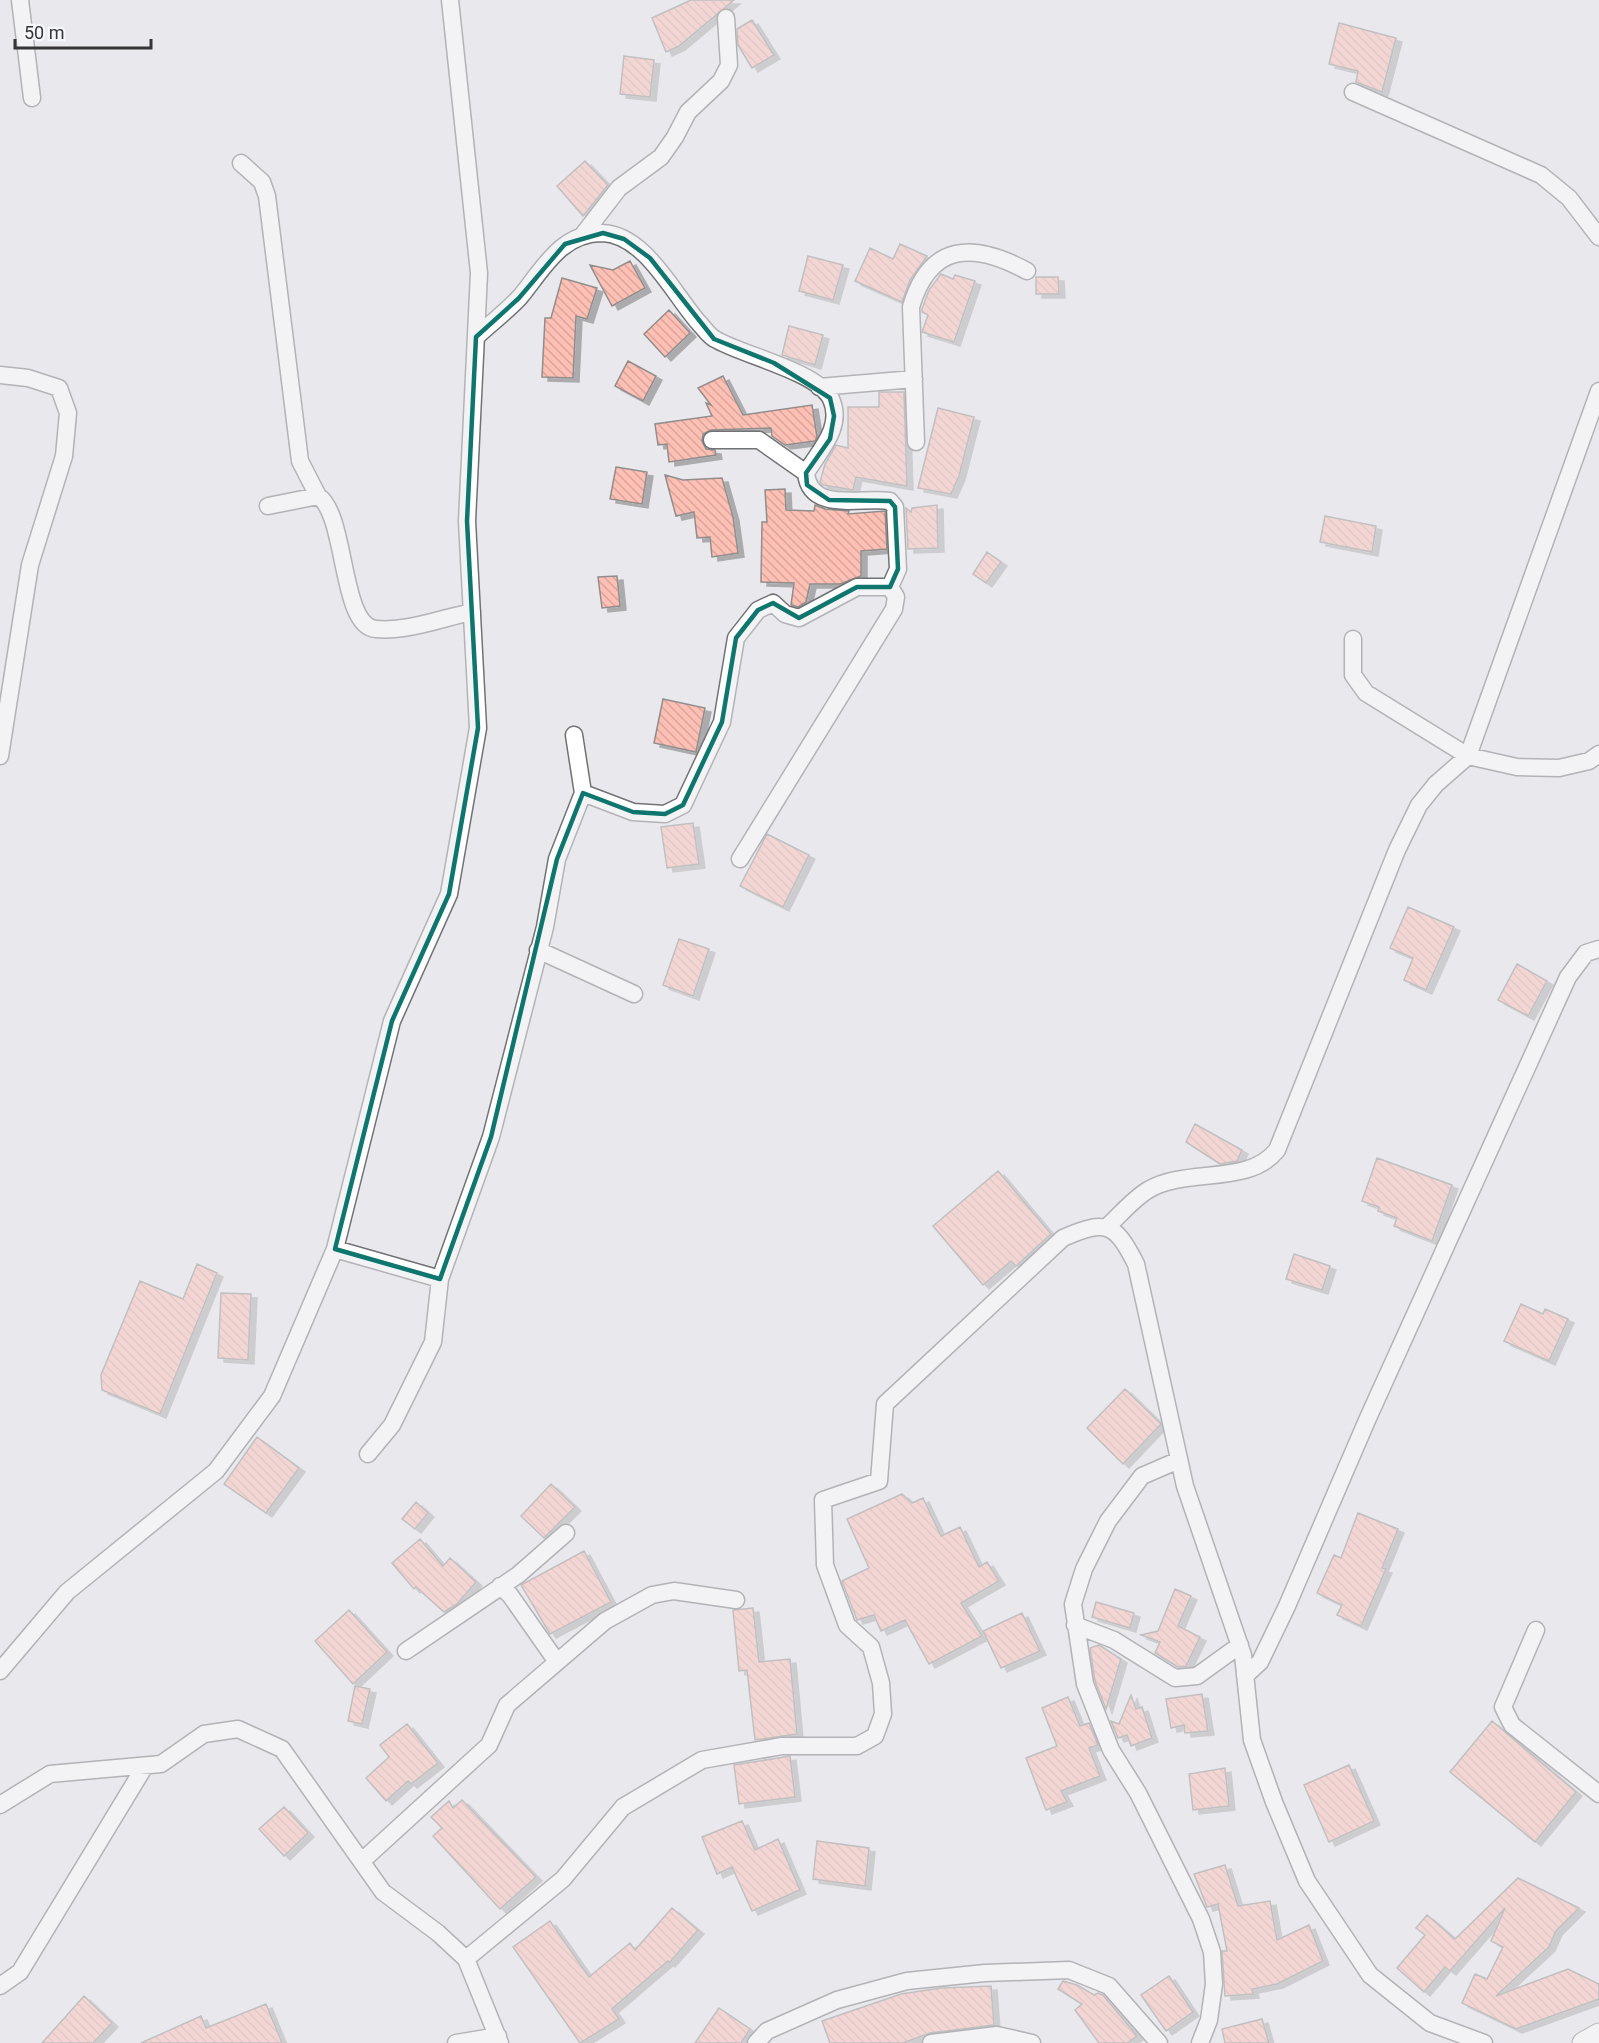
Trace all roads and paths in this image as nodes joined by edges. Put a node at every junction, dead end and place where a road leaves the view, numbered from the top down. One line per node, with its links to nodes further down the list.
1 (20, 0): 5 (street)
2 (450, 0): 10 (street)
3 (726, 18): 7 (street)
4 (1353, 92): 8 (street)
5 (32, 98)
6 (241, 163): 18 (street)
7 (582, 236): 10 (street); 13 (street)
8 (1599, 237)
9 (1028, 271): 12 (street)
10 (476, 337): 21 (street)
11 (0, 375): 25 (street)
12 (914, 379): 13 (street); 16 (street)
13 (819, 387): 17 (street)
14 (1599, 391): 26 (street)
15 (712, 440): 17 (street)
16 (916, 442)
17 (806, 472): 20 (street)
18 (318, 496): 19 (street); 21 (street)
19 (268, 506)
20 (890, 586): 27 (street); 28 (street)
21 (472, 612): 33 (street)
22 (1353, 639): 26 (street)
23 (574, 735): 27 (street)
24 (1599, 754): 26 (street)
25 (0, 756)
26 (1468, 756): 32 (street)
27 (583, 793): 30 (street)
28 (740, 859)
29 (1599, 949): 46 (street)
30 (538, 950): 31 (street); 34 (street)
31 (634, 994)
32 (1107, 1227): 36 (street); 51 (street)
33 (335, 1250): 34 (street); 45 (street)
34 (440, 1279): 35 (street)
35 (368, 1454)
36 (1179, 1460): 40 (street); 42 (street)
37 (566, 1533): 38 (street)
38 (500, 1586): 43 (street); 44 (street)
39 (736, 1600): 44 (street)
40 (1075, 1625): 42 (street); 60 (street)
41 (1536, 1630): 48 (street)
42 (1240, 1645): 46 (street)
43 (406, 1651)
44 (557, 1662): 50 (street)
45 (0, 1671)
46 (1245, 1676): 61 (street)
47 (145, 1766): 49 (street); 50 (street); 52 (street)
48 (1599, 1794)
49 (0, 1805)
50 (362, 1861): 51 (street)
51 (466, 1959): 54 (street)
52 (0, 1986)
53 (1599, 2034): 62 (street)
54 (499, 2039): 55 (street)
55 (456, 2043)
56 (756, 2043): 59 (street)
57 (931, 2043): 58 (street)
58 (1032, 2043)
59 (1159, 2043)
60 (1200, 2043)
61 (1484, 2043)
62 (1583, 2043)

